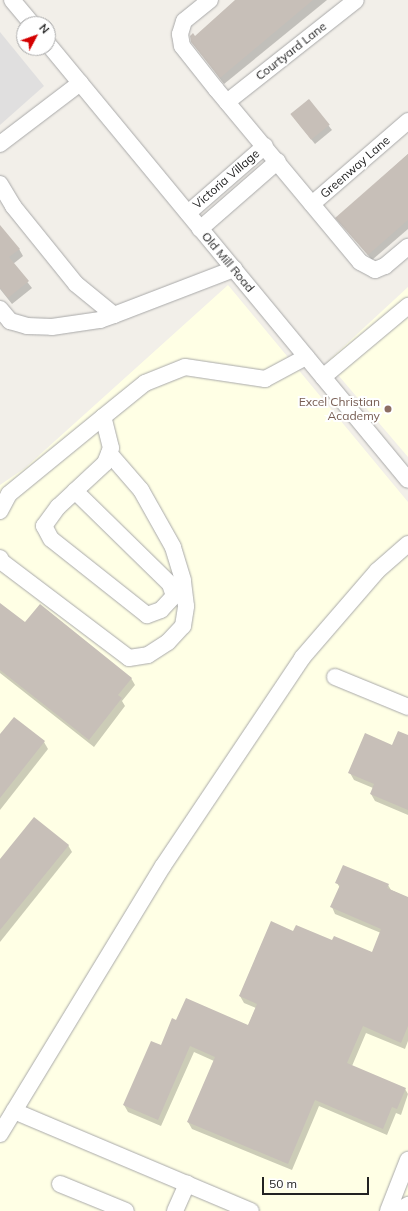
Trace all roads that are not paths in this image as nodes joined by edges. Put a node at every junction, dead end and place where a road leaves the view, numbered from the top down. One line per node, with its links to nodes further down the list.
1 (12, 0): 4 (street)
2 (210, 0): 7 (street)
3 (356, 0): 7 (street, Courtyard Lane)
4 (25, 16)
5 (56, 54): 6 (street, Old Mill Road)
6 (80, 83): 9 (street); 14 (street, Old Mill Road)
7 (227, 102): 10 (street)
8 (408, 121): 13 (street, Greenway Lane)
9 (0, 144)
10 (265, 146): 11 (street); 14 (street, Victoria Village)
11 (278, 161): 13 (street); 15 (street, Victoria Village)
12 (0, 184): 20 (street)
13 (312, 204): 16 (street, Greenway Lane)
14 (188, 213): 15 (street, Old Mill Road)
15 (200, 229): 17 (street, Old Mill Road)
16 (408, 247)
17 (234, 269): 20 (street); 21 (street, Old Mill Road)
18 (408, 306): 22 (street)
19 (0, 309): 20 (street)
20 (114, 315)
21 (306, 357): 22 (street, Old Mill Road); 23 (street)
22 (323, 377): 25 (street, Old Mill Road)
23 (103, 417): 24 (street); 27 (street)
24 (109, 453): 26 (street); 29 (street)
25 (408, 480)
26 (75, 491): 26 (street)
27 (0, 512)
28 (408, 544): 32 (street)
29 (0, 558)
30 (335, 677): 31 (street)
31 (408, 707)
32 (14, 1111): 33 (street); 36 (street)
33 (0, 1134)
34 (408, 1160): 41 (street)
35 (60, 1184): 38 (street)
36 (187, 1184): 39 (street); 40 (street)
37 (408, 1205): 42 (street)
38 (126, 1211)
39 (175, 1211)
40 (251, 1211)
41 (388, 1211)
42 (397, 1211)

